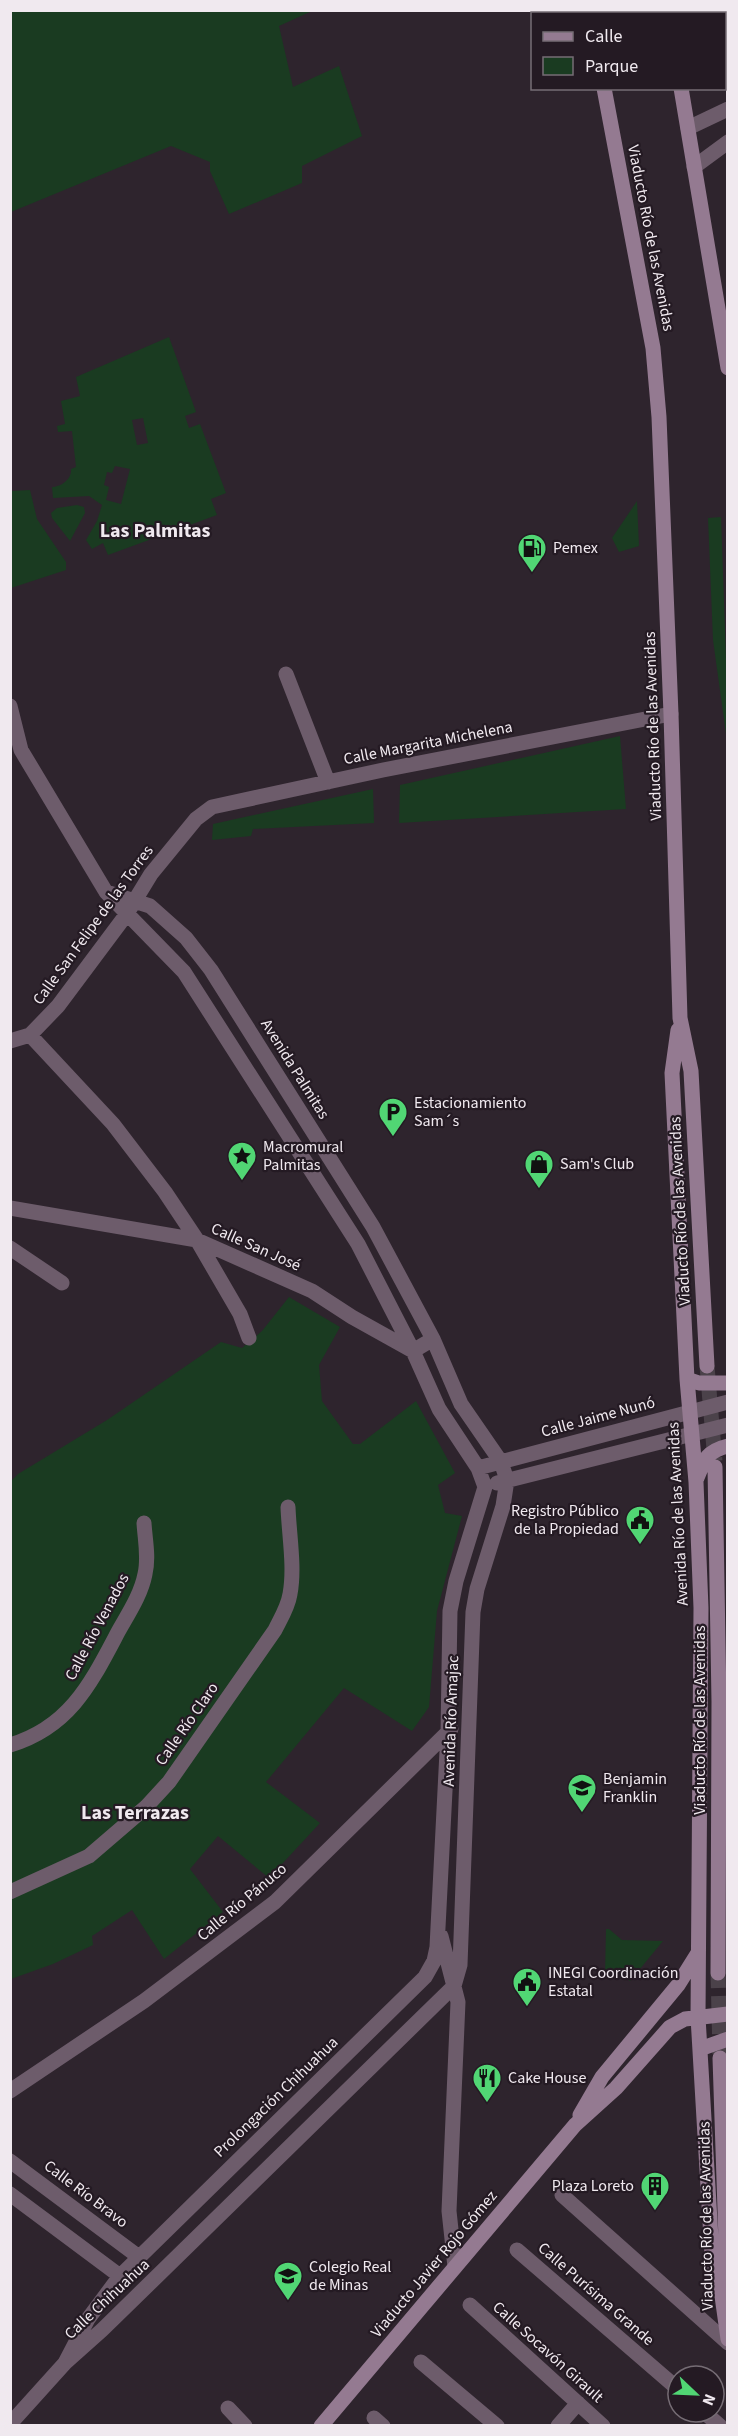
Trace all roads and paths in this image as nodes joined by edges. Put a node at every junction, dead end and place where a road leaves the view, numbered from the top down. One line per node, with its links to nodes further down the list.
1 (604, 90): 10 (main road, Viaducto Río de las Avenidas)
2 (681, 90): 4 (main road)
3 (728, 109): 4 (street)
4 (688, 128): 6 (main road)
5 (728, 142): 6 (street)
6 (694, 167): 7 (main road)
7 (728, 368)
8 (286, 674): 12 (street)
9 (10, 706): 11 (street)
10 (671, 714): 12 (street, Calle Margarita Michelena); 17 (main road, Viaducto Río de las Avenidas)
11 (16, 752): 14 (street)
12 (328, 782): 13 (street, Calle Margarita Michelena)
13 (196, 819): 15 (street, Calle San Felipe de las Torres)
14 (106, 892): 15 (street, Avenida Palmitas); 16 (street)
15 (136, 901): 16 (street, Calle San Felipe de las Torres); 25 (street, Avenida Palmitas)
16 (126, 915): 18 (street, Calle San Felipe de las Torres); 26 (street)
17 (680, 1018): 27 (main road, Viaducto Río de las Avenidas); 28 (main road, Avenida Río de las Avenidas)
18 (30, 1035): 19 (street, Calle San Felipe de las Torres); 21 (street)
19 (10, 1041)
20 (10, 1208): 21 (street, Calle San José)
21 (197, 1240): 24 (street); 26 (street, Calle San José)
22 (10, 1248): 23 (street)
23 (62, 1283)
24 (249, 1338)
25 (433, 1339): 26 (street); 35 (street, Avenida Palmitas)
26 (413, 1351): 37 (street)
27 (707, 1366)
28 (687, 1379): 29 (main road); 31 (main road, Avenida Río de las Avenidas)
29 (728, 1383)
30 (728, 1402): 31 (street, Calle Jaime Nunó)
31 (690, 1410): 33 (main road, Avenida Río de las Avenidas); 35 (street, Calle Jaime Nunó)
32 (728, 1425): 33 (street)
33 (692, 1434): 38 (street); 39 (main road, Avenida Río de las Avenidas)
34 (728, 1446): 39 (main road)
35 (501, 1462): 37 (street, Calle Jaime Nunó); 38 (street, Avenida Río Amajac)
36 (715, 1467): 43 (main road, Viaducto Río de las Avenidas)
37 (478, 1468): 40 (street)
38 (507, 1480): 40 (street); 44 (street, Avenida Río Amajac)
39 (696, 1482): 47 (main road, Avenida Río de las Avenidas)
40 (485, 1487): 45 (street, Avenida Río Amajac)
41 (288, 1507): 49 (street, Calle Río Claro)
42 (144, 1523): 46 (street, Calle Río Venados)
43 (719, 1701): 47 (main road); 48 (main road, Viaducto Río de las Avenidas)
44 (470, 1710): 45 (street, Calle Río Pánuco); 54 (street, Avenida Río Amajac)
45 (448, 1732): 50 (street, Avenida Río Amajac); 60 (street, Calle Río Pánuco)
46 (10, 1745)
47 (701, 1751): 48 (main road); 51 (main road, Avenida Río de las Avenidas)
48 (719, 1794): 53 (main road, Viaducto Río de las Avenidas)
49 (10, 1892)
50 (438, 1925): 52 (street, Avenida Río Amajac); 54 (street, Avenida Río Amajac)
51 (699, 1951): 56 (main road, Avenida Río de las Avenidas); 61 (main road, Viaducto Javier Rojo Gómez)
52 (434, 1961): 66 (street, Prolongación Chihuahua)
53 (718, 1973)
54 (454, 1986): 67 (street, Avenida Río Amajac); 74 (street, Calle Chihuahua)
55 (728, 2014): 56 (main road, Viaducto Javier Rojo Gómez)
56 (698, 2017): 58 (main road, Avenida Río de las Avenidas); 61 (main road, Viaducto Javier Rojo Gómez)
57 (728, 2038): 58 (main road)
58 (700, 2049): 69 (main road, Avenida Río de las Avenidas)
59 (720, 2058): 69 (main road, Viaducto Río de las Avenidas)
60 (10, 2091)
61 (574, 2125): 67 (main road, Viaducto Javier Rojo Gómez)
62 (10, 2161): 66 (street, Calle Río Bravo)
63 (10, 2194): 68 (street)
64 (562, 2195): 72 (street)
65 (517, 2250): 75 (street, Calle Purísima Grande)
66 (139, 2257): 68 (street, Calle Chihuahua)
67 (455, 2267): 80 (main road, Viaducto Javier Rojo Gómez)
68 (120, 2276): 74 (street, Calle Chihuahua)
69 (722, 2296): 71 (main road, Viaducto Río de las Avenidas)
70 (470, 2305): 76 (street, Calle Socavón Girault)
71 (728, 2339)
72 (728, 2343)
73 (421, 2362): 81 (street)
74 (65, 2363): 78 (street, Calle Chihuahua)
75 (666, 2379)
76 (578, 2403): 82 (street); 83 (street, Calle Socavón Girault)
77 (228, 2408): 79 (street)
78 (14, 2416)
79 (245, 2426)
80 (321, 2426)
81 (497, 2426)
82 (558, 2426)
83 (603, 2426)

